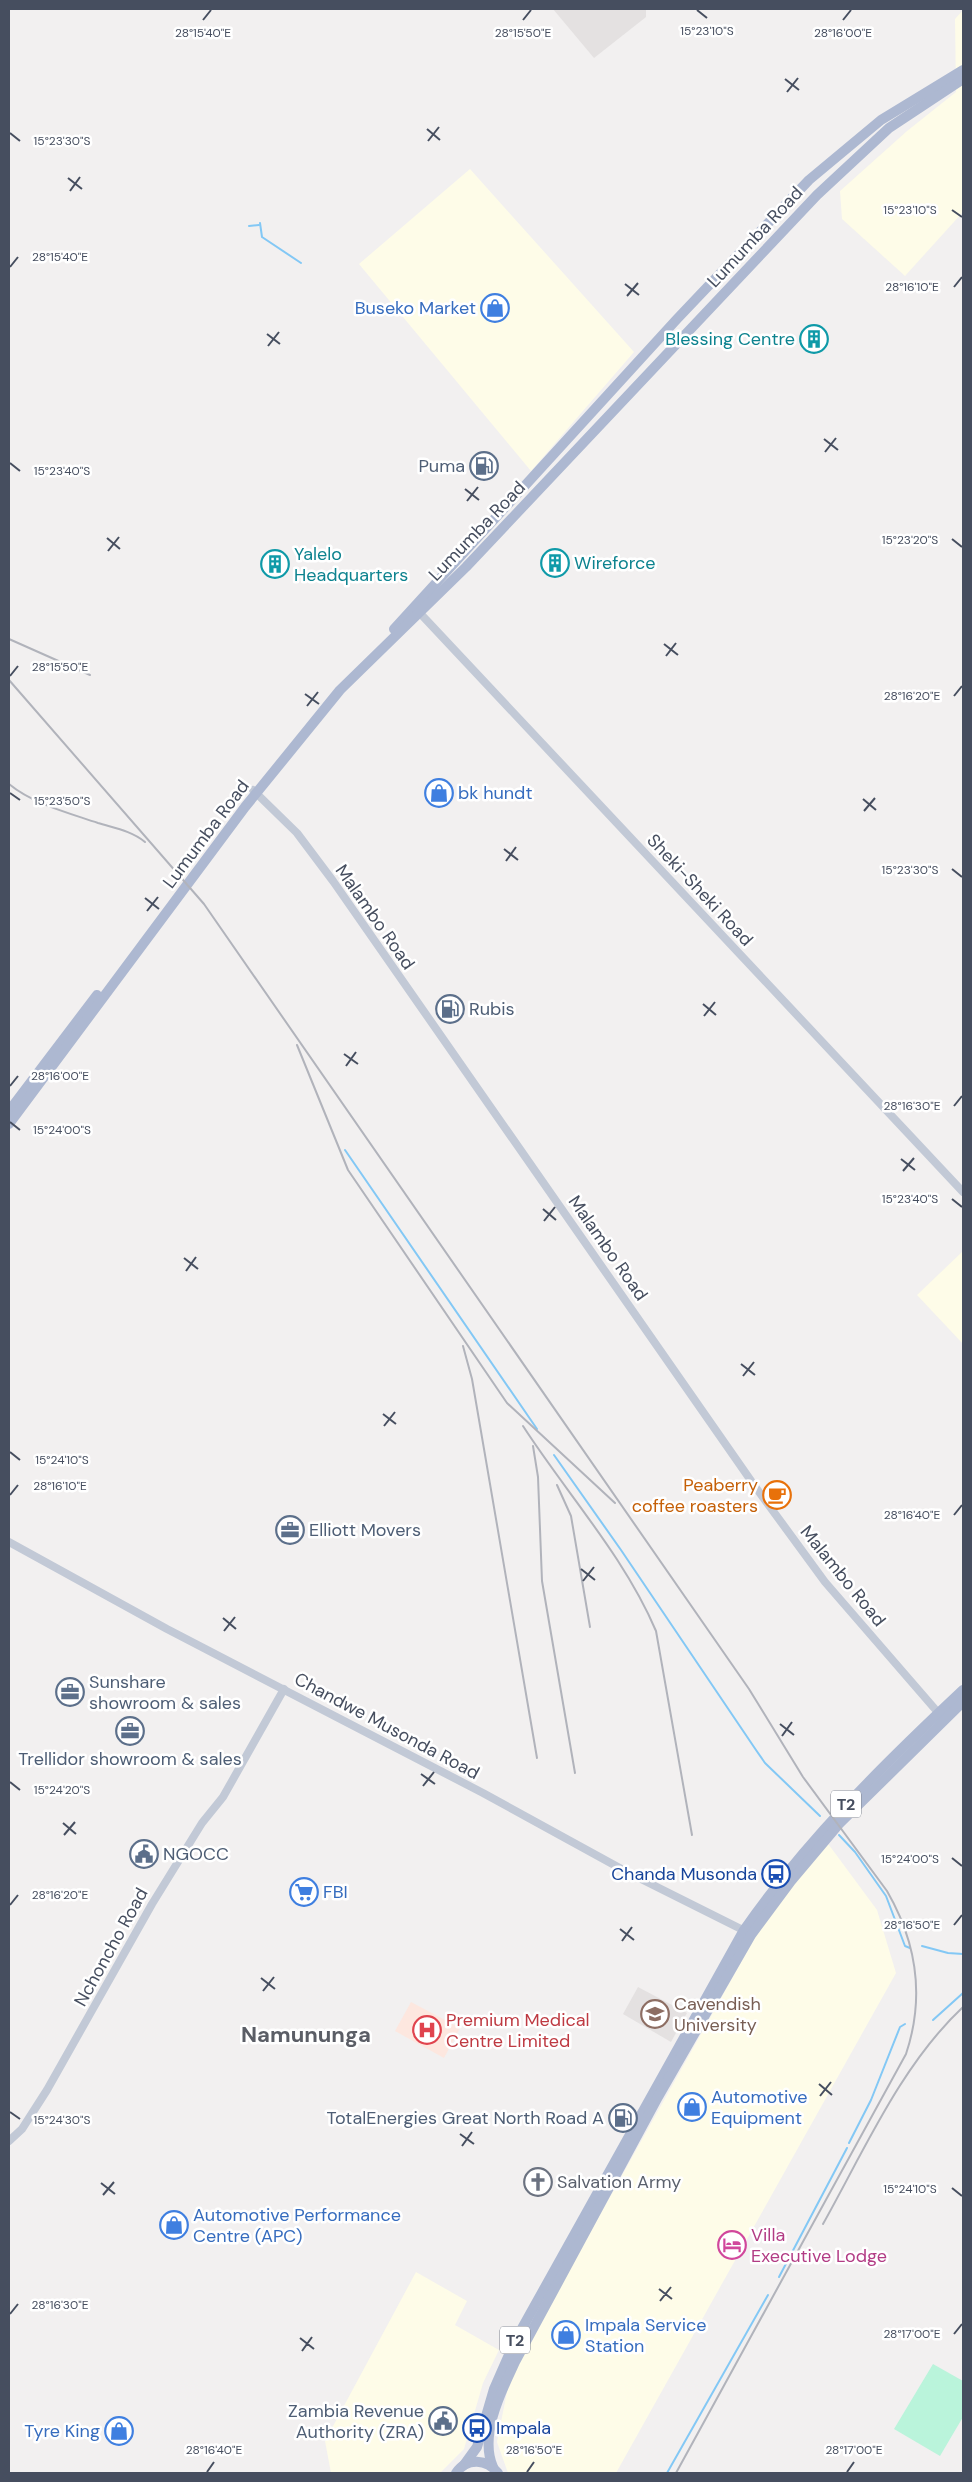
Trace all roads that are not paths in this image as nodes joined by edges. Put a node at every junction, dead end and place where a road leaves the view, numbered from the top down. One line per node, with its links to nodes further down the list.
1 (963, 70): 3 (main road, Lumumba Road)
2 (963, 79): 3 (main road, Lumumba Road)
3 (418, 611): 4 (main road, Lumumba Road); 7 (street, Sheki-Sheki Road)
4 (255, 791): 5 (main road, Lumumba Road); 6 (main road, Lumumba Road); 12 (street, Malambo Road)
5 (9, 1111)
6 (9, 1124)
7 (963, 1192)
8 (9, 1542): 9 (street, Chandwe Musonda Road)
9 (284, 1689): 13 (street, Chandwe Musonda Road); 14 (street, Nchoncho Road)
10 (963, 1690): 12 (main road, T2)
11 (963, 1702): 12 (main road, T2)
12 (942, 1716): 13 (main road, T2)
13 (748, 1933): 15 (main road, T2); 16 (main road, T2)
14 (9, 2141)
15 (464, 2465): 16 (main road); 17 (main road)
16 (495, 2470)
17 (456, 2473)

